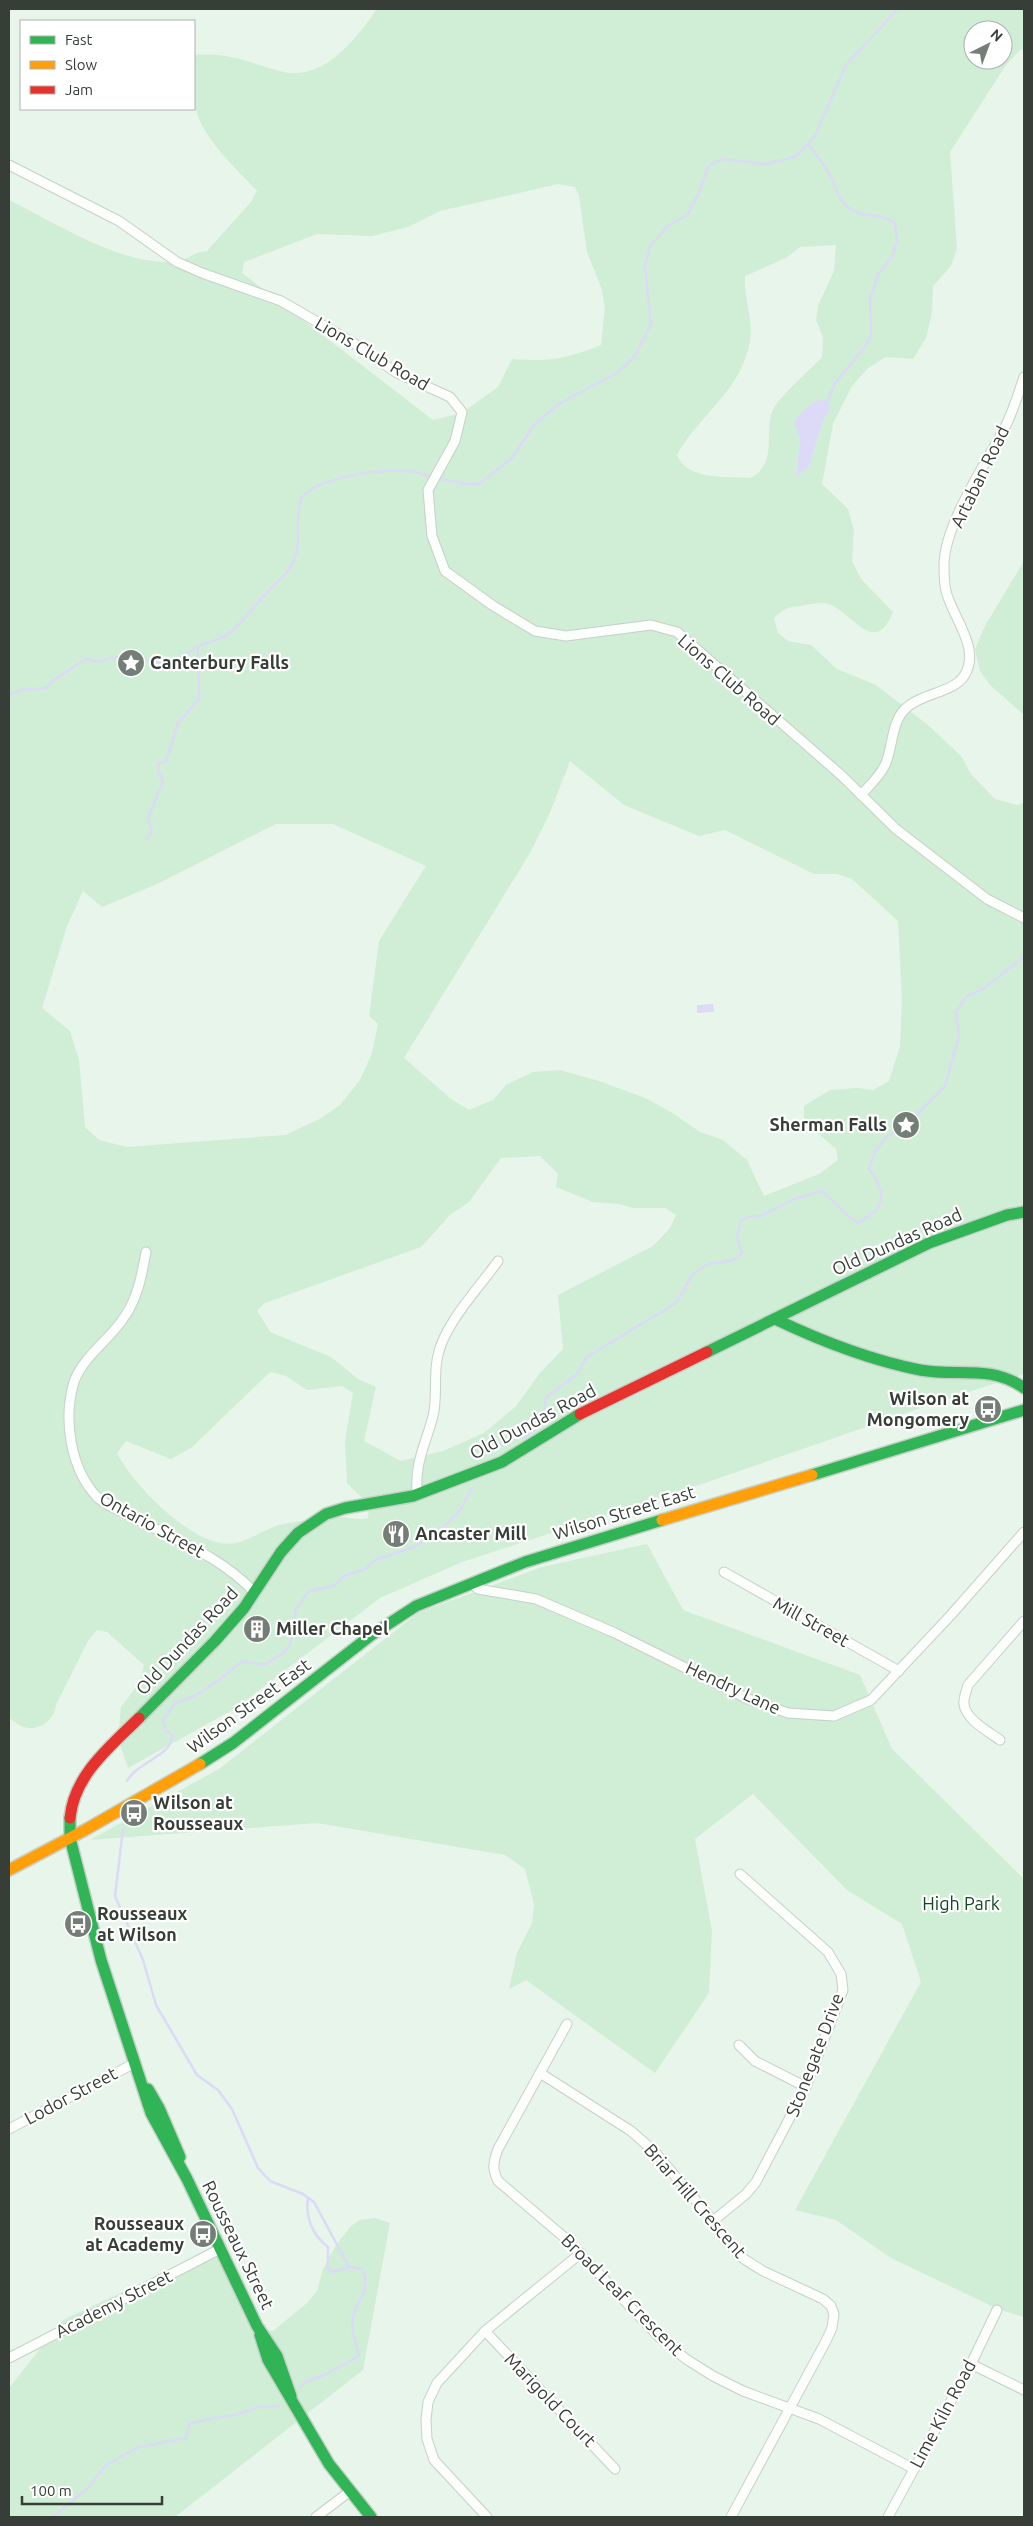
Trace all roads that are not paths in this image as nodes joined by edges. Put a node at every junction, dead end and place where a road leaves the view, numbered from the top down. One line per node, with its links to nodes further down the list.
1 (9, 165): 3 (street, Lions Club Road)
2 (1024, 377): 3 (street, Artaban Road)
3 (861, 795): 4 (street, Lions Club Road)
4 (1024, 918)
5 (1024, 1212): 8 (main road, Old Dundas Road)
6 (146, 1252): 15 (street, Ontario Street)
7 (498, 1261): 11 (street)
8 (775, 1319): 9 (main road); 11 (main road, Old Dundas Road)
9 (1024, 1388)
10 (1024, 1410): 14 (main road, Wilson Street East)
11 (418, 1494): 15 (main road, Old Dundas Road)
12 (1024, 1532): 17 (street, Hendry Lane)
13 (724, 1572): 17 (street, Mill Street)
14 (472, 1582): 17 (street, Hendry Lane); 19 (main road, Wilson Street East)
15 (255, 1593): 19 (main road, Old Dundas Road)
16 (1024, 1621): 18 (street)
17 (899, 1671)
18 (1000, 1740)
19 (70, 1838): 20 (main road, Wilson Street East); 24 (main road, Rousseaux Street)
20 (9, 1870)
21 (740, 1874): 26 (street, Stonegate Drive)
22 (567, 2024): 25 (street, Broad Leaf Crescent)
23 (739, 2045): 26 (street)
24 (133, 2064): 27 (street, Lodor Street); 29 (main road, Rousseaux Street)
25 (540, 2073): 28 (street, Briar Hill Crescent); 30 (street, Broad Leaf Crescent)
26 (806, 2087): 28 (street, Stonegate Drive)
27 (9, 2128)
28 (713, 2221): 36 (street, Briar Hill Crescent)
29 (220, 2249): 33 (street, Academy Street); 39 (main road, Rousseaux Street)
30 (581, 2254): 32 (street); 36 (street, Broad Leaf Crescent)
31 (997, 2310): 34 (street, Lime Kiln Road)
32 (485, 2331): 37 (street, Marigold Court); 42 (street)
33 (9, 2358)
34 (971, 2364): 35 (street); 38 (street, Lime Kiln Road)
35 (1024, 2390)
36 (791, 2408): 38 (street, Broad Leaf Crescent); 43 (street, Briar Hill Crescent)
37 (616, 2469)
38 (914, 2469): 44 (street, Lime Kiln Road)
39 (349, 2492): 40 (street); 41 (main road, Rousseaux Street)
40 (316, 2517)
41 (371, 2517)
42 (487, 2517)
43 (731, 2517)
44 (888, 2517)

